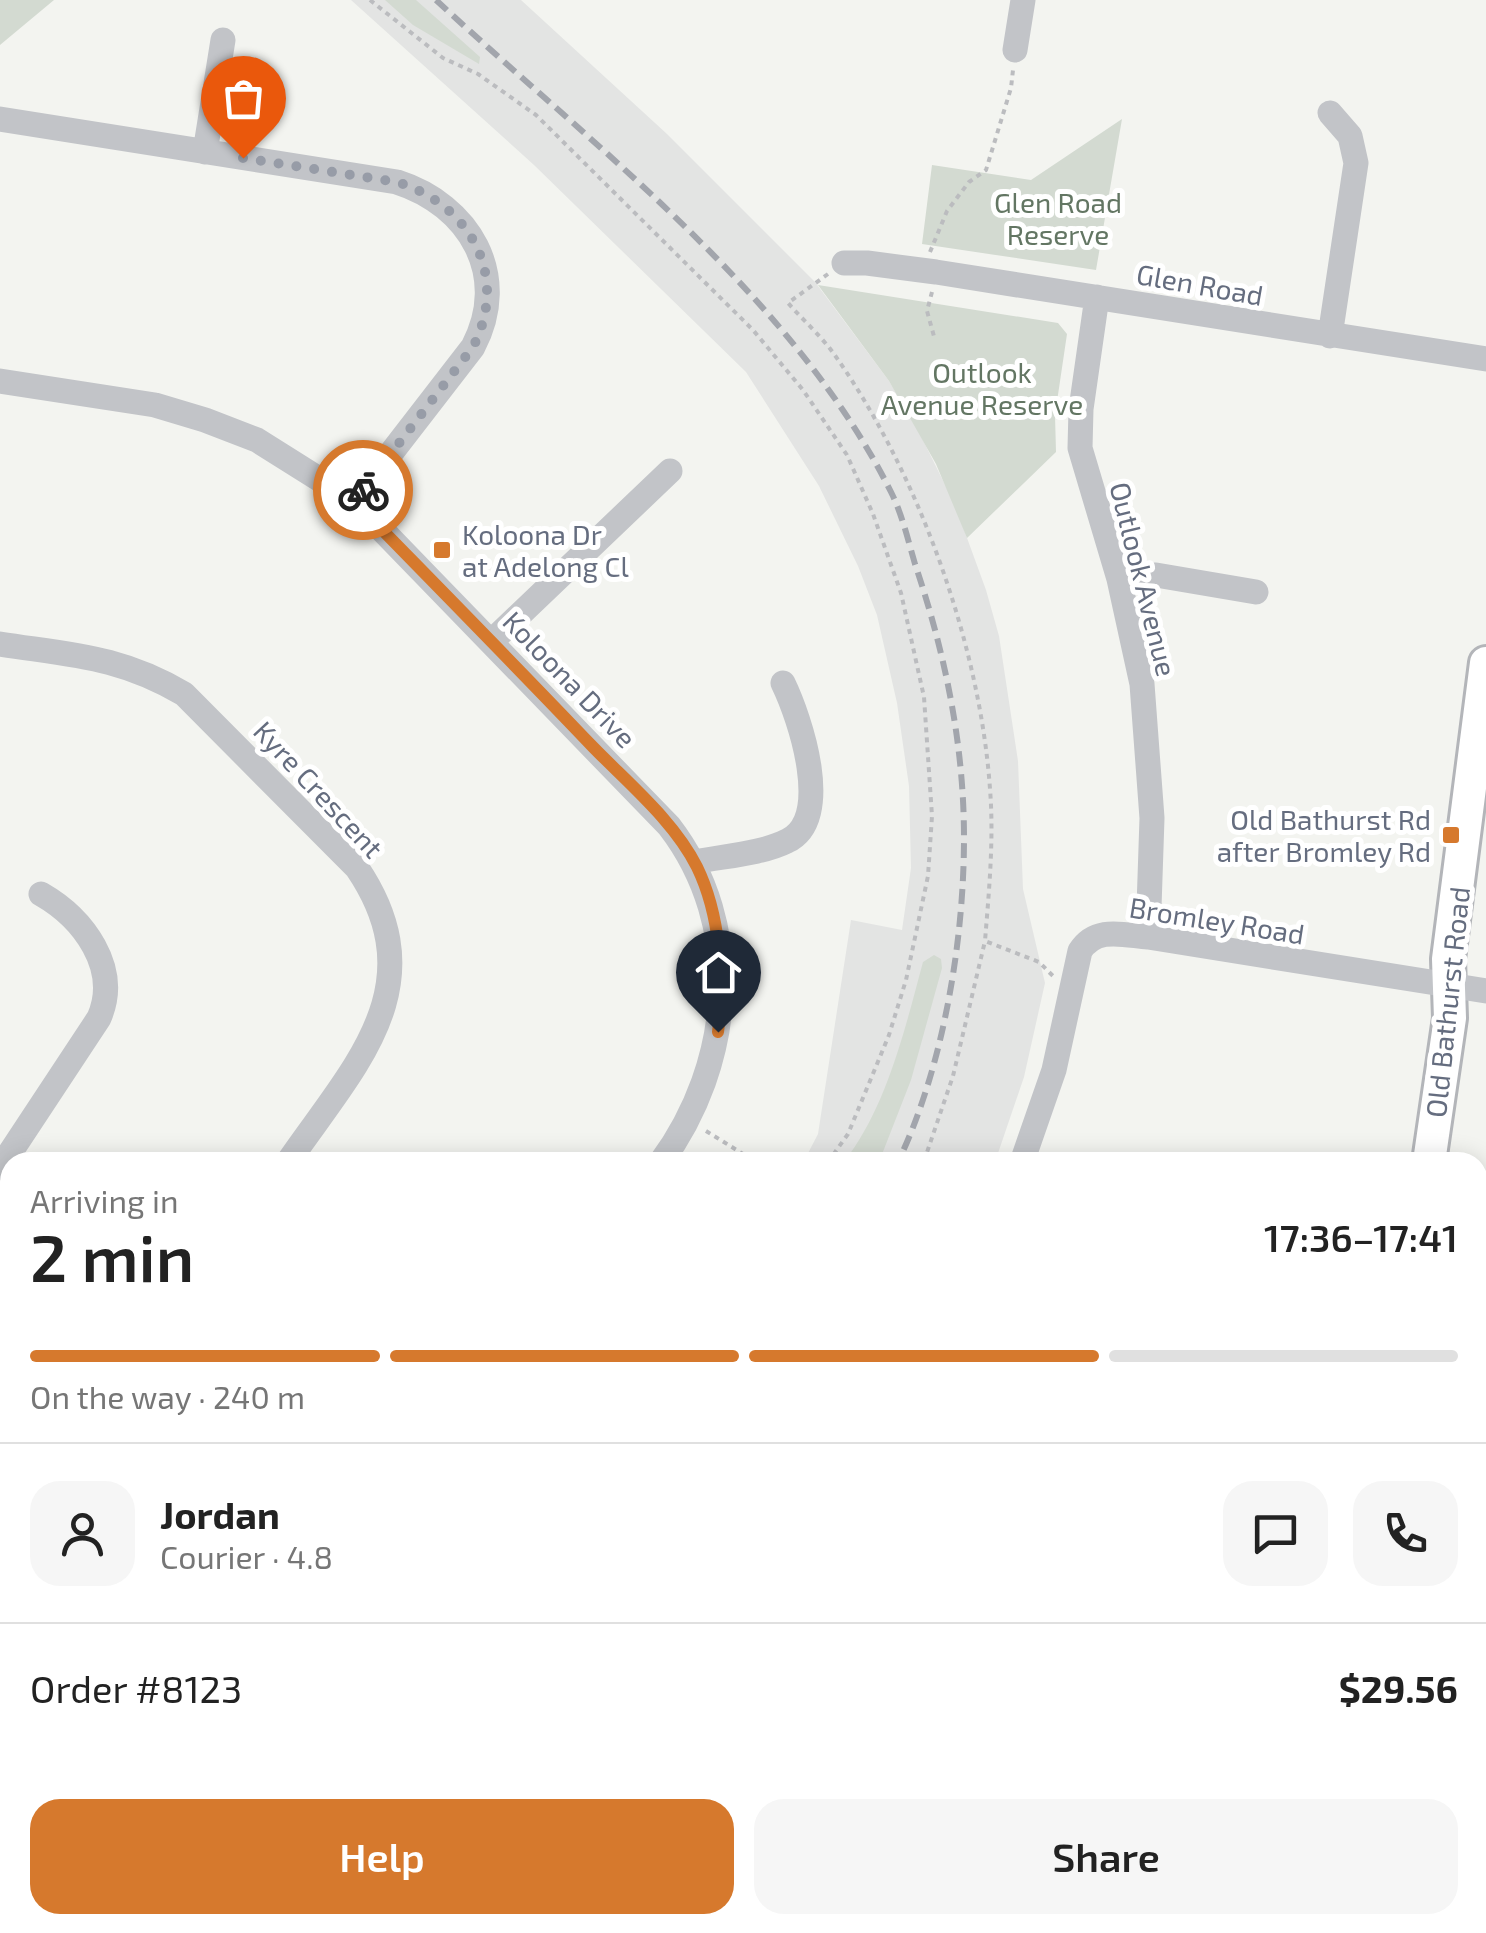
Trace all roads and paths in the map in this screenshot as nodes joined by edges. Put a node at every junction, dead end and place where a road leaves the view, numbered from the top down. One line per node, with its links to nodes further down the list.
1 (370, 0): 35 (path)
2 (1023, 0): 4 (street)
3 (222, 40): 7 (street)
4 (1015, 50): 9 (path)
5 (1330, 114): 11 (street)
6 (0, 119): 7 (street)
7 (205, 152): 16 (street)
8 (844, 263): 9 (street, Glen Road); 26 (path)
9 (930, 271): 10 (street, Glen Road); 12 (path)
10 (1097, 297): 11 (street, Glen Road); 17 (street, Outlook Avenue)
11 (1330, 336): 13 (street, Glen Road)
12 (935, 340)
13 (1486, 359)
14 (0, 380): 16 (street, Koloona Drive)
15 (670, 470): 19 (street)
16 (354, 501): 19 (street, Koloona Drive)
17 (1119, 579): 18 (street); 25 (street, Outlook Avenue)
18 (1256, 592)
19 (492, 640): 23 (street, Koloona Drive)
20 (0, 644): 32 (street, Kyre Crescent)
21 (1486, 663): 27 (main road, Old Bathurst Road)
22 (783, 683): 23 (street)
23 (695, 862): 30 (street, Koloona Drive)
24 (40, 894): 31 (street)
25 (1148, 937): 27 (street, Bromley Road); 29 (street, Bromley Road)
26 (985, 941): 29 (path); 36 (path)
27 (1449, 987): 28 (street, Bromley Road); 38 (main road, Old Bathurst Road)
28 (1486, 991)
29 (1070, 994): 37 (street, Bromley Road)
30 (690, 1120): 33 (street, Koloona Drive); 34 (path)
31 (12, 1152)
32 (295, 1152)
33 (668, 1152)
34 (740, 1152)
35 (835, 1152)
36 (927, 1152)
37 (1025, 1152)
38 (1430, 1152)

